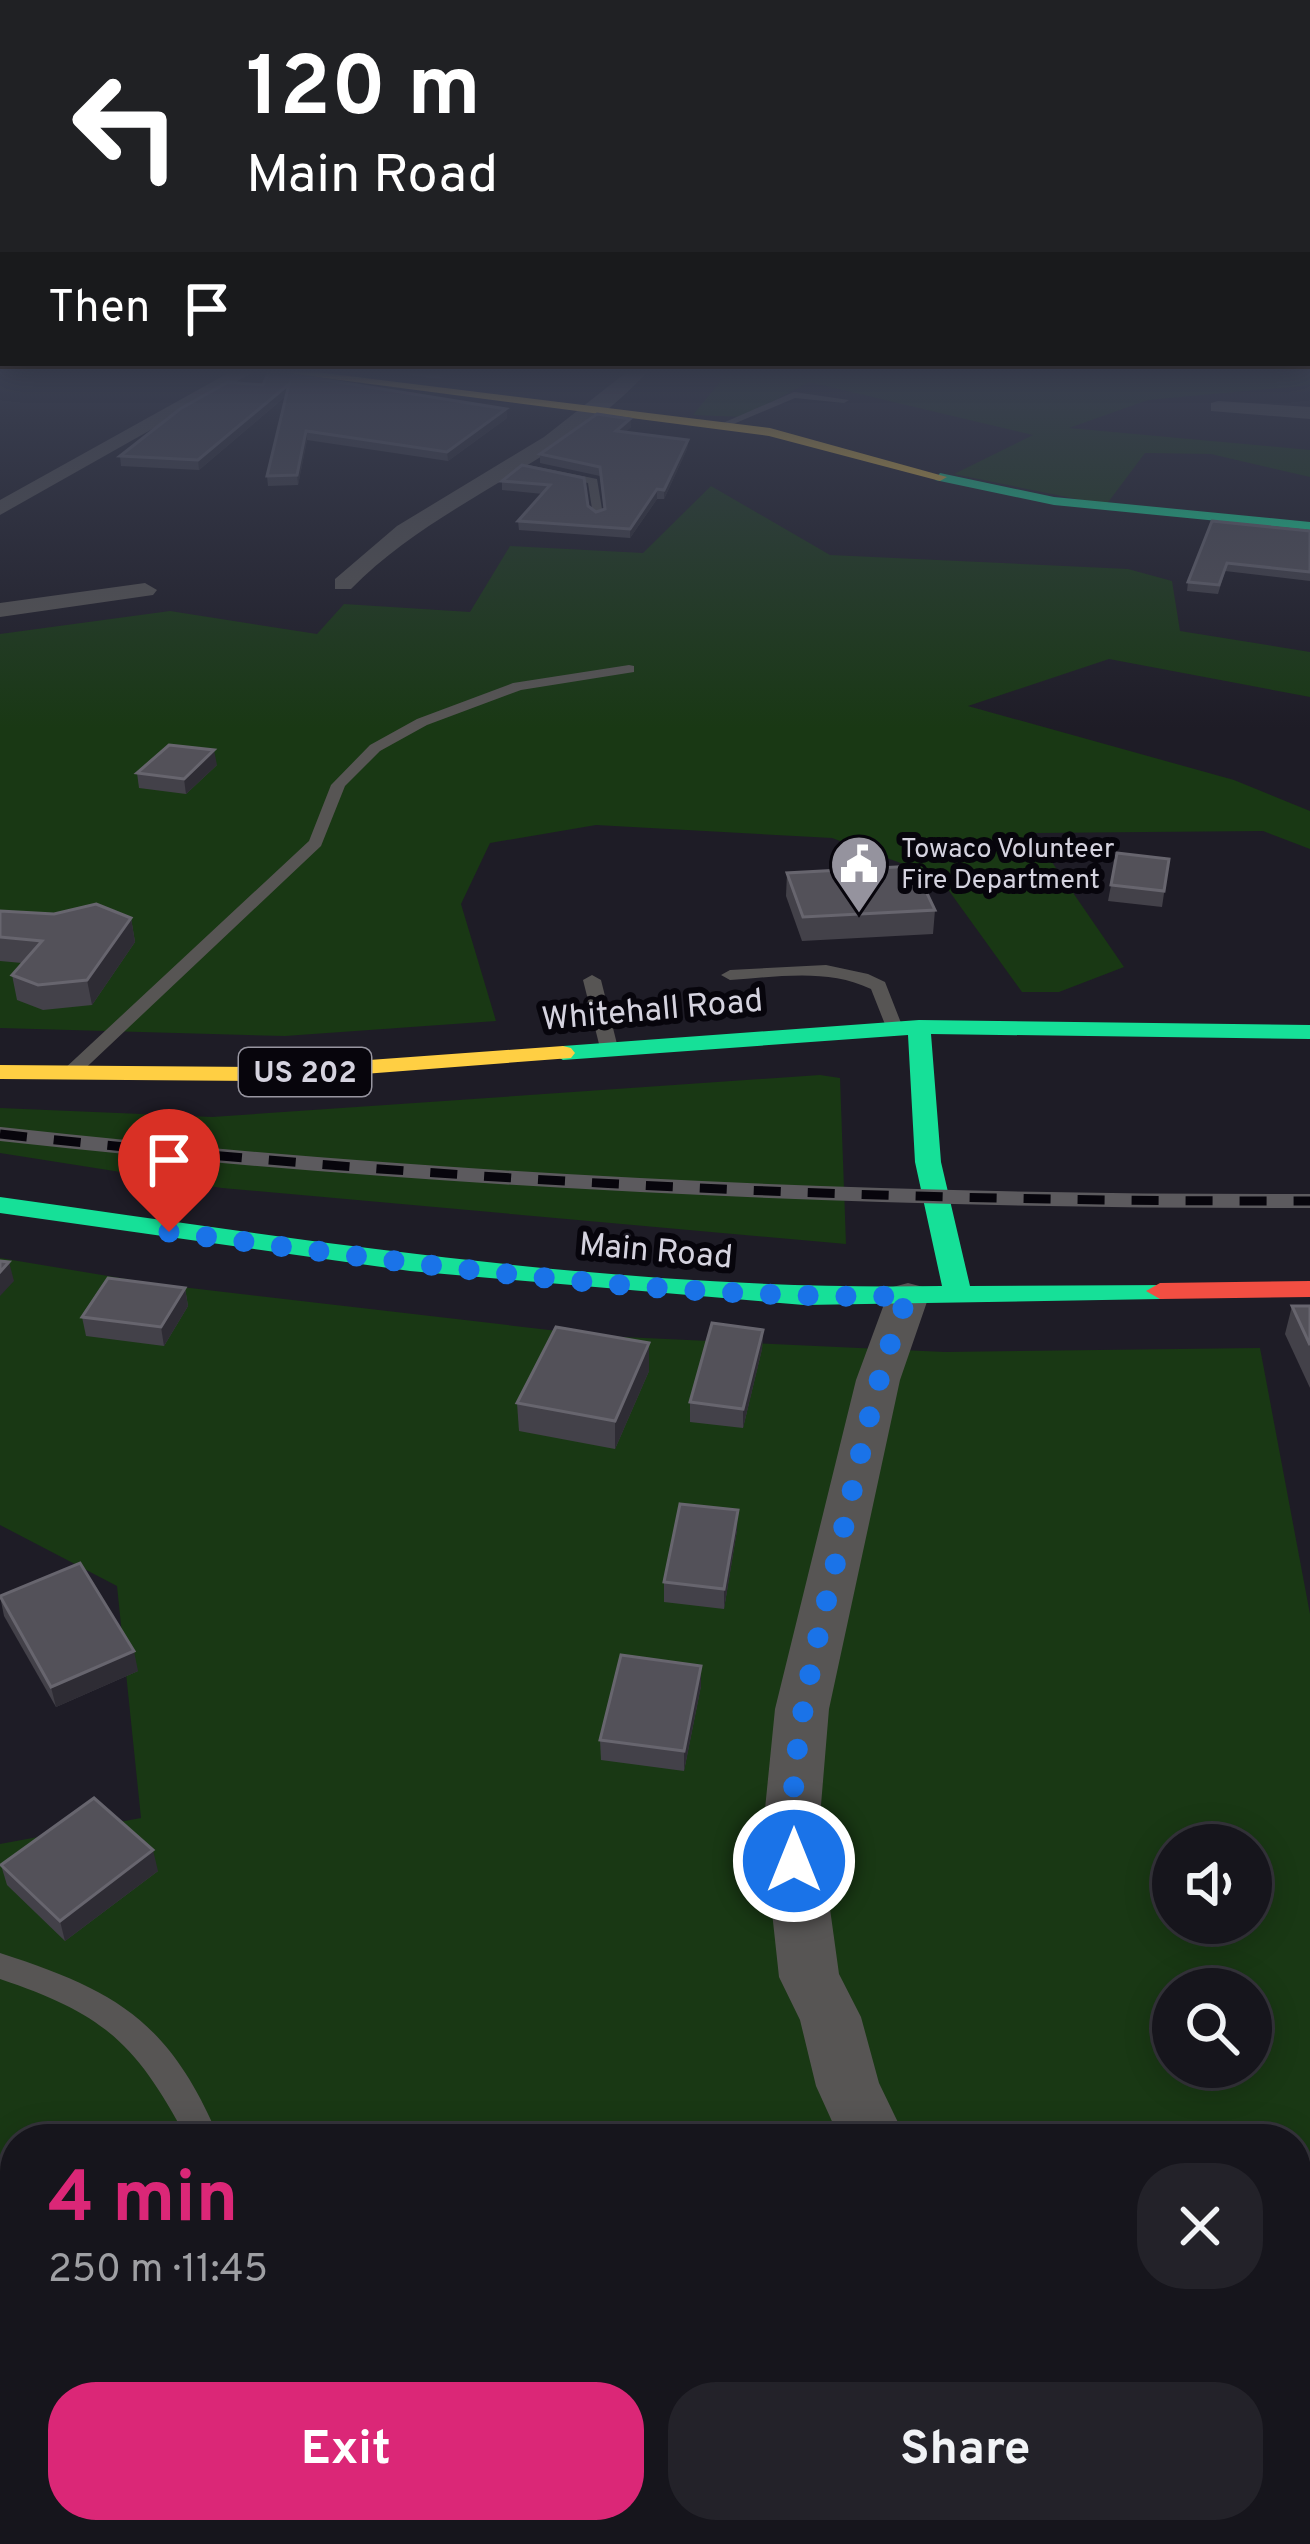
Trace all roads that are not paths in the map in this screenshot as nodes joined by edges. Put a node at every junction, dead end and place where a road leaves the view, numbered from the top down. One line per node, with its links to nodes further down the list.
1 (34, 490): 5 (street)
2 (471, 490): 8 (street)
3 (594, 490): 6 (lane)
4 (997, 490): 7 (street)
5 (0, 509)
6 (598, 515)
7 (1310, 526)
8 (343, 584)
9 (145, 590): 10 (street)
10 (0, 610)
11 (629, 669): 18 (lane)
12 (730, 975): 14 (lane)
13 (592, 980): 16 (lane)
14 (907, 1028): 15 (street, Whitehall Road); 16 (street, Whitehall Road / US 202); 21 (street)
15 (1310, 1032)
16 (609, 1048): 18 (street, Whitehall Road / US 202)
17 (0, 1072): 18 (street, Whitehall Road / US 202)
18 (67, 1075)
19 (0, 1205): 21 (street, Main Road)
20 (1310, 1289): 21 (street, Main Road)
21 (933, 1295): 24 (street)
22 (0, 1966): 23 (lane)
23 (196, 2124)
24 (866, 2124)

